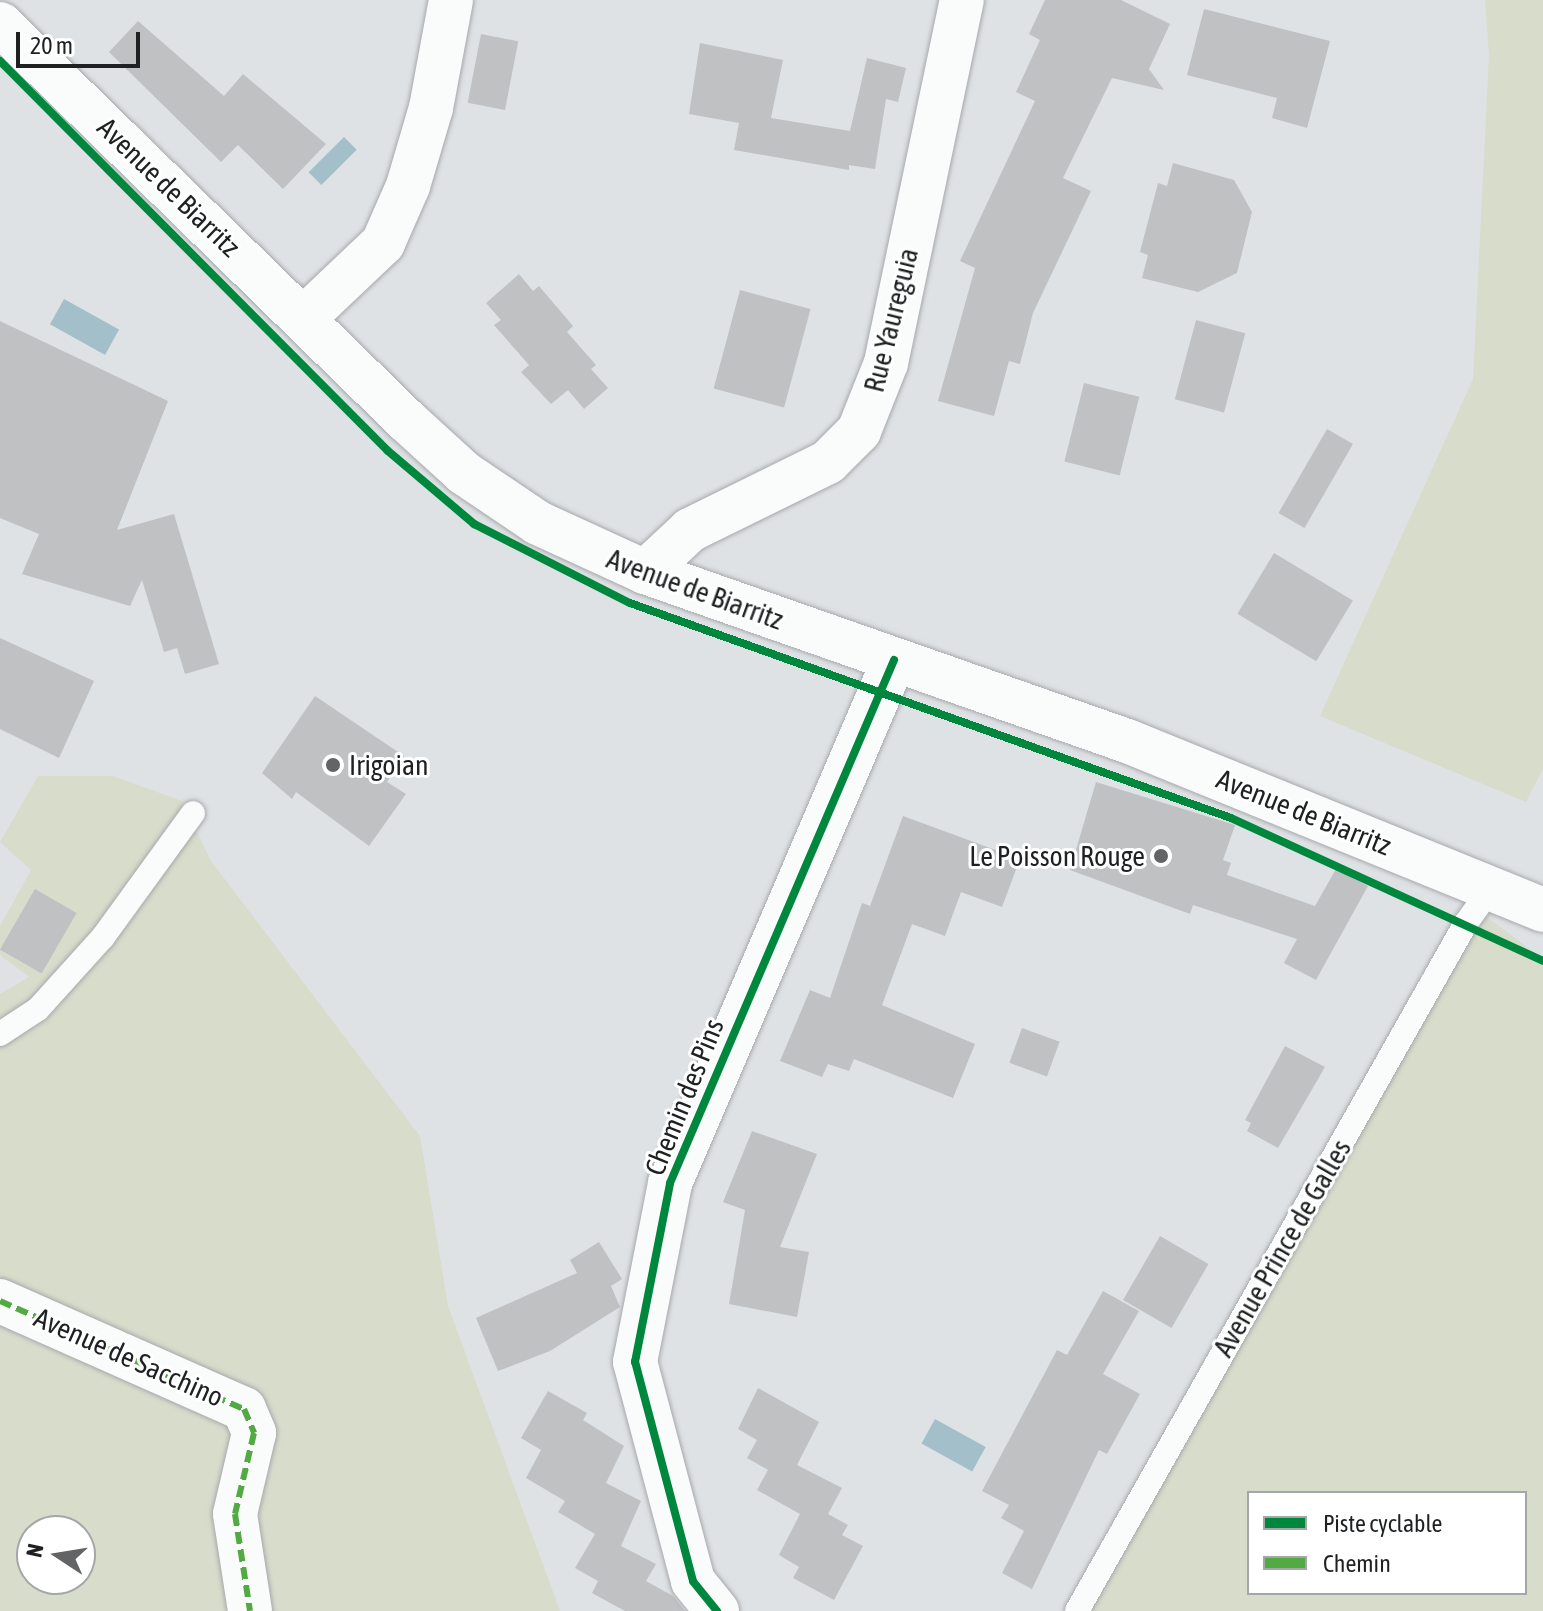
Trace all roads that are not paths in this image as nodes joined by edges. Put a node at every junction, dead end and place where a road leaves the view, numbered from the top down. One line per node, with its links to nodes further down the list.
1 (451, 0): 4 (street)
2 (962, 0): 5 (street, Rue Yaureguia)
3 (0, 24): 4 (street, Avenue de Biarritz)
4 (304, 318): 5 (street, Avenue de Biarritz)
5 (645, 572): 6 (street, Avenue de Biarritz)
6 (894, 660): 8 (street, Avenue de Biarritz); 13 (street, Chemin des Pins)
7 (193, 813): 10 (lane)
8 (1492, 887): 9 (street, Avenue de Biarritz); 14 (lane, Avenue Prince de Galles)
9 (1543, 910)
10 (0, 1034)
11 (0, 1301): 12 (street, Avenue de Sacchino)
12 (250, 1611)
13 (717, 1611)
14 (1077, 1611)

